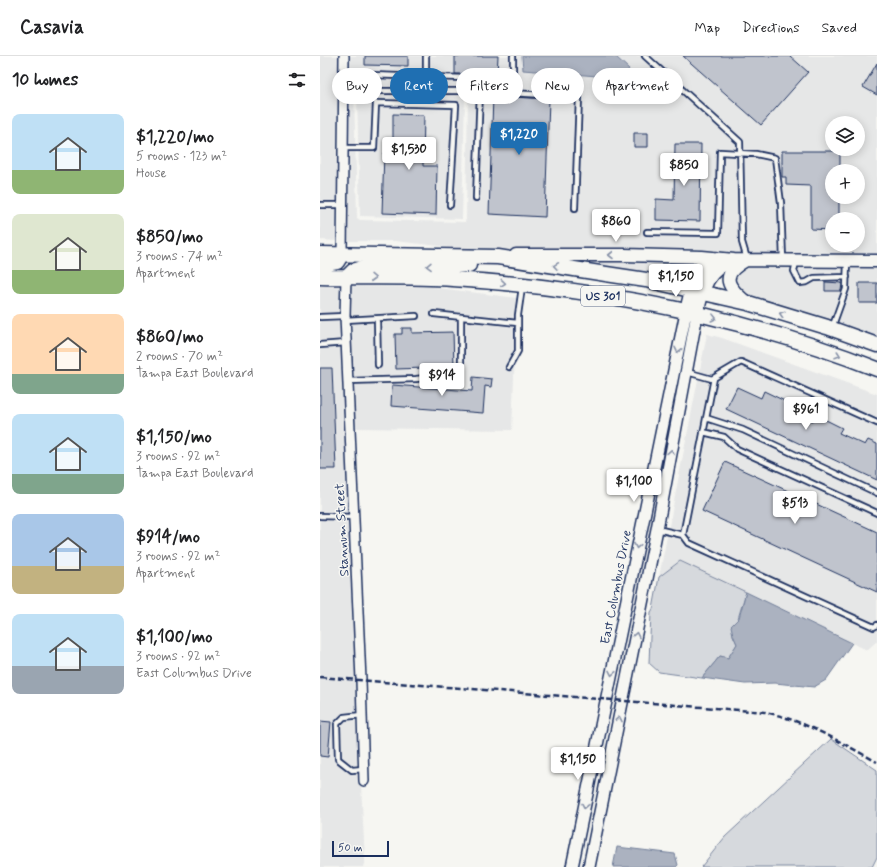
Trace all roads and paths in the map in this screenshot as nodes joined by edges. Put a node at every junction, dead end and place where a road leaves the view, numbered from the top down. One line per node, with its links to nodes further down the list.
1 (344, 56): 5 (street)
2 (426, 56): 6 (lane)
3 (513, 56): 7 (lane)
4 (645, 56): 14 (lane)
5 (344, 68)
6 (426, 68)
7 (448, 78)
8 (456, 90): 9 (lane)
9 (382, 91)
10 (523, 93): 19 (lane)
11 (344, 104): 13 (street)
12 (479, 104): 15 (lane)
13 (344, 148): 17 (street); 18 (lane)
14 (741, 154): 20 (lane); 25 (lane); 27 (lane)
15 (476, 198)
16 (320, 205): 17 (lane)
17 (344, 205): 22 (street)
18 (450, 205)
19 (575, 208)
20 (647, 232)
21 (320, 254): 22 (main road, US 301)
22 (342, 254): 23 (main road, US 301); 31 (main road)
23 (496, 257): 24 (main road, one-way to 23); 34 (main road, one-way to 34); 36 (main road, US 301, one-way to 23)
24 (713, 258): 26 (main road); 36 (main road)
25 (747, 259): 26 (main road); 27 (main road); 37 (main road)
26 (734, 260): 36 (main road)
27 (783, 260): 28 (main road)
28 (796, 260): 29 (main road); 33 (lane)
29 (847, 260): 30 (main road); 33 (lane)
30 (877, 260)
31 (320, 265)
32 (320, 277): 34 (main road, US 301)
33 (847, 277): 46 (lane)
34 (346, 278): 35 (main road, US 301, one-way to 35); 43 (street, Stannum Street)
35 (522, 285): 38 (main road, US 301); 45 (lane)
36 (696, 292): 37 (main road, US 301); 38 (main road)
37 (748, 303): 46 (main road, US 301, one-way to 37)
38 (691, 313): 52 (main road, US 301, one-way to 52); 53 (street); 63 (street, East Columbus Drive, one-way to 63)
39 (434, 314): 42 (lane)
40 (416, 316): 44 (lane)
41 (320, 317): 43 (lane)
42 (461, 317): 45 (lane); 55 (lane)
43 (345, 318): 44 (lane); 47 (street, Stannum Street)
44 (377, 319): 50 (lane)
45 (518, 323): 51 (lane)
46 (832, 329): 49 (main road, US 301)
47 (346, 343): 48 (lane); 55 (street, Stannum Street)
48 (320, 345)
49 (877, 345)
50 (378, 365)
51 (509, 367)
52 (877, 369)
53 (686, 371): 54 (lane); 64 (street, one-way to 53)
54 (714, 378): 56 (lane); 57 (lane)
55 (348, 381): 62 (street, Stannum Street)
56 (706, 418): 58 (lane); 59 (lane)
57 (877, 422)
58 (703, 432): 60 (lane); 65 (lane)
59 (877, 493)
60 (877, 513)
61 (320, 516): 62 (lane)
62 (354, 517): 67 (street, Stannum Street)
63 (641, 527): 64 (street); 70 (street, East Columbus Drive, one-way to 70)
64 (657, 529): 65 (lane); 71 (street, one-way to 64)
65 (683, 535): 66 (lane)
66 (877, 625)
67 (362, 715): 68 (street, Stannum Street); 68 (lane)
68 (363, 769): 69 (street, Stannum Street)
69 (364, 781)
70 (572, 867)
71 (589, 867)

